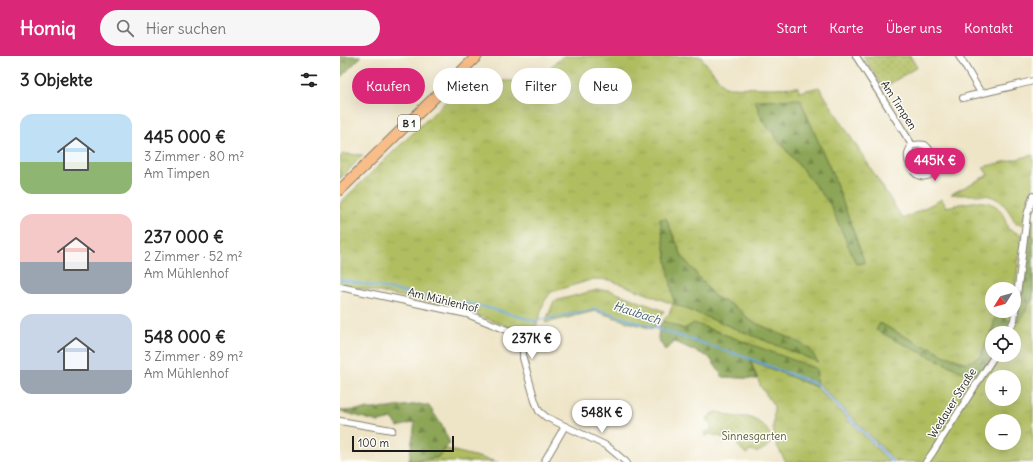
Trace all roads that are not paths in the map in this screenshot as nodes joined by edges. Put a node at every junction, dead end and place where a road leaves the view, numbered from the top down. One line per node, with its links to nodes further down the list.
1 (477, 56): 8 (main road, B 1)
2 (856, 56): 7 (street, Am Timpen)
3 (959, 56): 5 (street)
4 (1033, 82): 5 (street)
5 (981, 93): 6 (street)
6 (963, 98)
7 (912, 145): 7 (street, Am Timpen)
8 (340, 190)
9 (1033, 196): 11 (street)
10 (340, 287): 14 (street, Am Mühlenhof)
11 (1011, 326)
12 (990, 362): 18 (street, Wedauer Straße)
13 (340, 421): 15 (street)
14 (565, 426): 16 (street); 17 (street, Am Mühlenhof)
15 (392, 430)
16 (544, 462)
17 (626, 462)
18 (926, 462)

